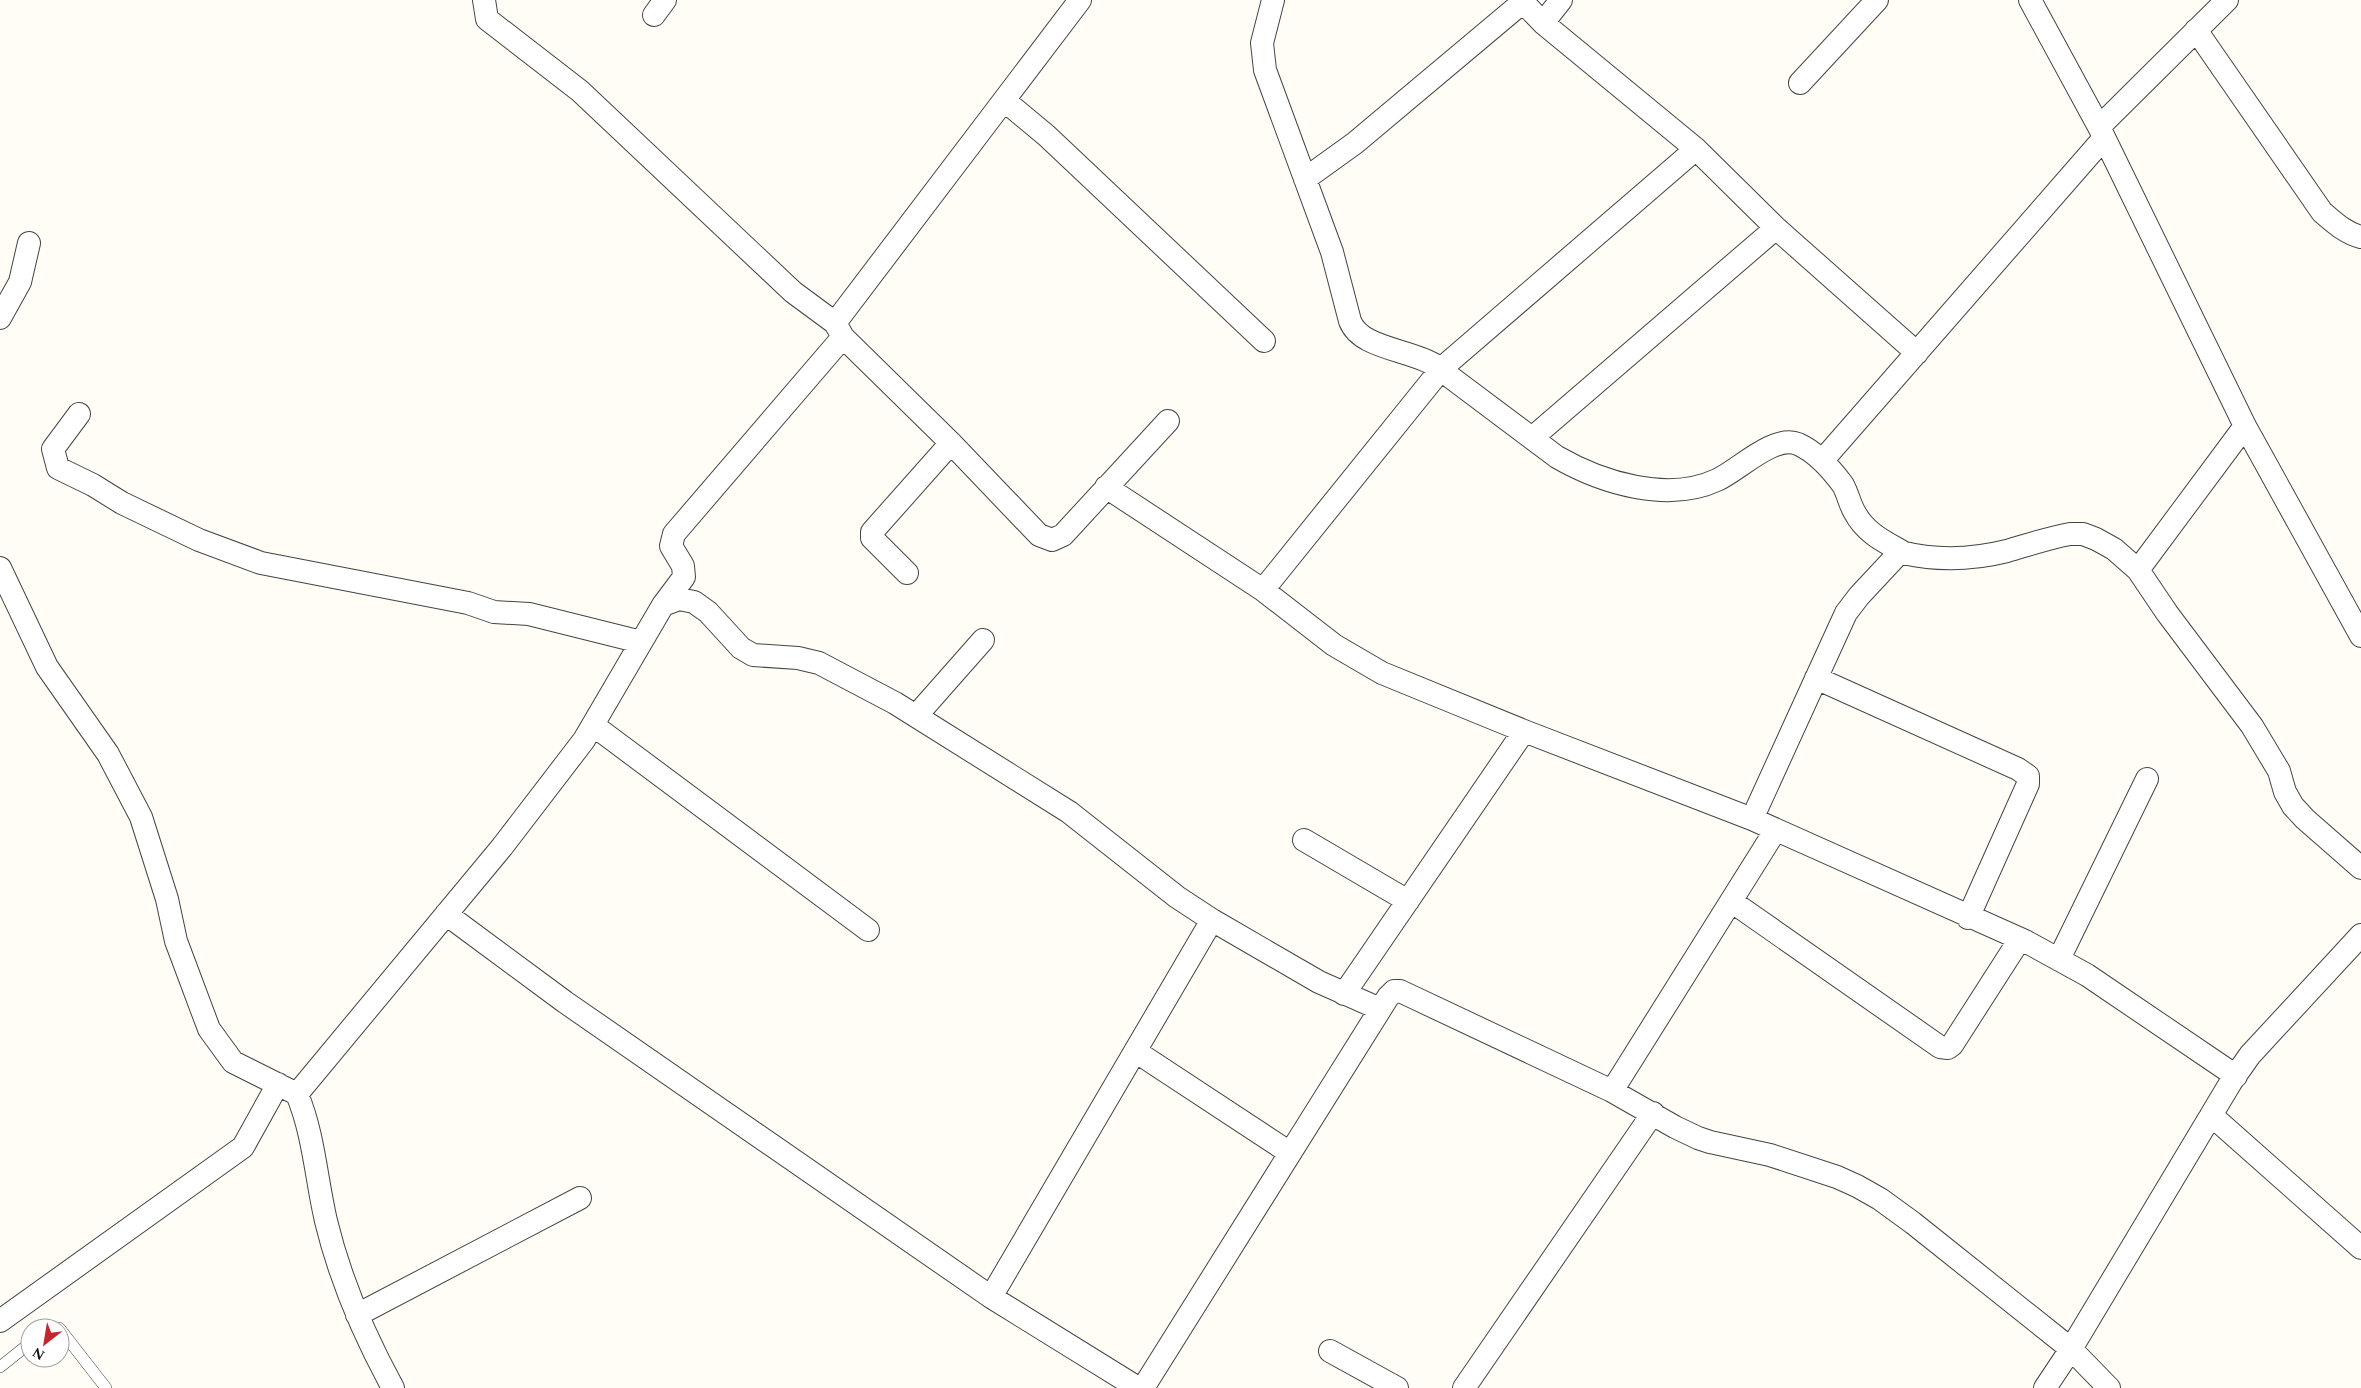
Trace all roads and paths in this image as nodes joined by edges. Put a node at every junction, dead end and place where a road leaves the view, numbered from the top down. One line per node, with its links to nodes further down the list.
1 (484, 0): 20 (street)
2 (1080, 0): 12 (street)
3 (1273, 0): 15 (street)
4 (1561, 0): 9 (street)
5 (1877, 0): 11 (street)
6 (2030, 0): 13 (street)
7 (2227, 0): 10 (street)
8 (1522, 1): 9 (street); 15 (street)
9 (1543, 23): 14 (street)
10 (2196, 30): 13 (street); 17 (street)
11 (1800, 83)
12 (1005, 101): 20 (street); 21 (street)
13 (2101, 133): 22 (street); 26 (street)
14 (1696, 149): 16 (street); 23 (street)
15 (1306, 179): 23 (street)
16 (1776, 228): 22 (street); 27 (street)
17 (2361, 237)
18 (30, 243): 19 (street)
19 (0, 318)
20 (839, 330): 28 (street); 36 (street)
21 (1264, 341)
22 (1917, 353): 29 (street)
23 (1442, 368): 27 (street); 35 (street)
24 (80, 414): 39 (street)
25 (1168, 421): 30 (street)
26 (2245, 426): 33 (street); 37 (street)
27 (1532, 438): 29 (street)
28 (951, 443): 30 (street); 34 (street)
29 (1822, 461): 31 (street)
30 (1106, 486): 35 (street)
31 (1901, 551): 33 (street); 40 (street)
32 (0, 568): 62 (street)
33 (2138, 570): 48 (street)
34 (907, 574)
35 (1263, 590): 43 (street)
36 (663, 605): 39 (street); 41 (street)
37 (2361, 636)
38 (983, 640): 41 (street)
39 (641, 642): 42 (street)
40 (1816, 678): 45 (street); 52 (street)
41 (916, 716): 53 (street)
42 (593, 725): 51 (street); 54 (street)
43 (1524, 731): 45 (street); 50 (street)
44 (2147, 779): 57 (street)
45 (1752, 819): 46 (street)
46 (1775, 831): 49 (street); 52 (street)
47 (1304, 840): 50 (street)
48 (2361, 868)
49 (1731, 900): 56 (street); 63 (street)
50 (1408, 902): 58 (street)
51 (446, 914): 62 (street); 69 (street)
52 (1968, 918): 56 (street)
53 (1212, 920): 58 (street); 60 (street)
54 (868, 930)
55 (2361, 935): 61 (street)
56 (2020, 939): 57 (street)
57 (2059, 959): 61 (street)
58 (1344, 994): 59 (street)
59 (1380, 1009): 63 (street); 66 (street)
60 (1135, 1052): 66 (street); 69 (street)
61 (2236, 1076): 65 (street)
62 (288, 1089): 70 (street); 71 (street)
63 (1612, 1091): 64 (street)
64 (1653, 1113): 73 (street); 82 (street)
65 (2211, 1115): 68 (street); 73 (street)
66 (1290, 1153): 80 (street)
67 (580, 1198): 70 (street)
68 (2361, 1248)
69 (990, 1298): 79 (street)
70 (357, 1315): 78 (street)
71 (0, 1321)
72 (70, 1342): 77 (lane)
73 (2071, 1349): 83 (street); 84 (street)
74 (20, 1351): 76 (lane)
75 (1330, 1351): 81 (street)
76 (0, 1367)
77 (106, 1388)
78 (393, 1388)
79 (1138, 1388)
80 (1143, 1388)
81 (1397, 1388)
82 (1464, 1388)
83 (2045, 1388)
84 (2109, 1388)

